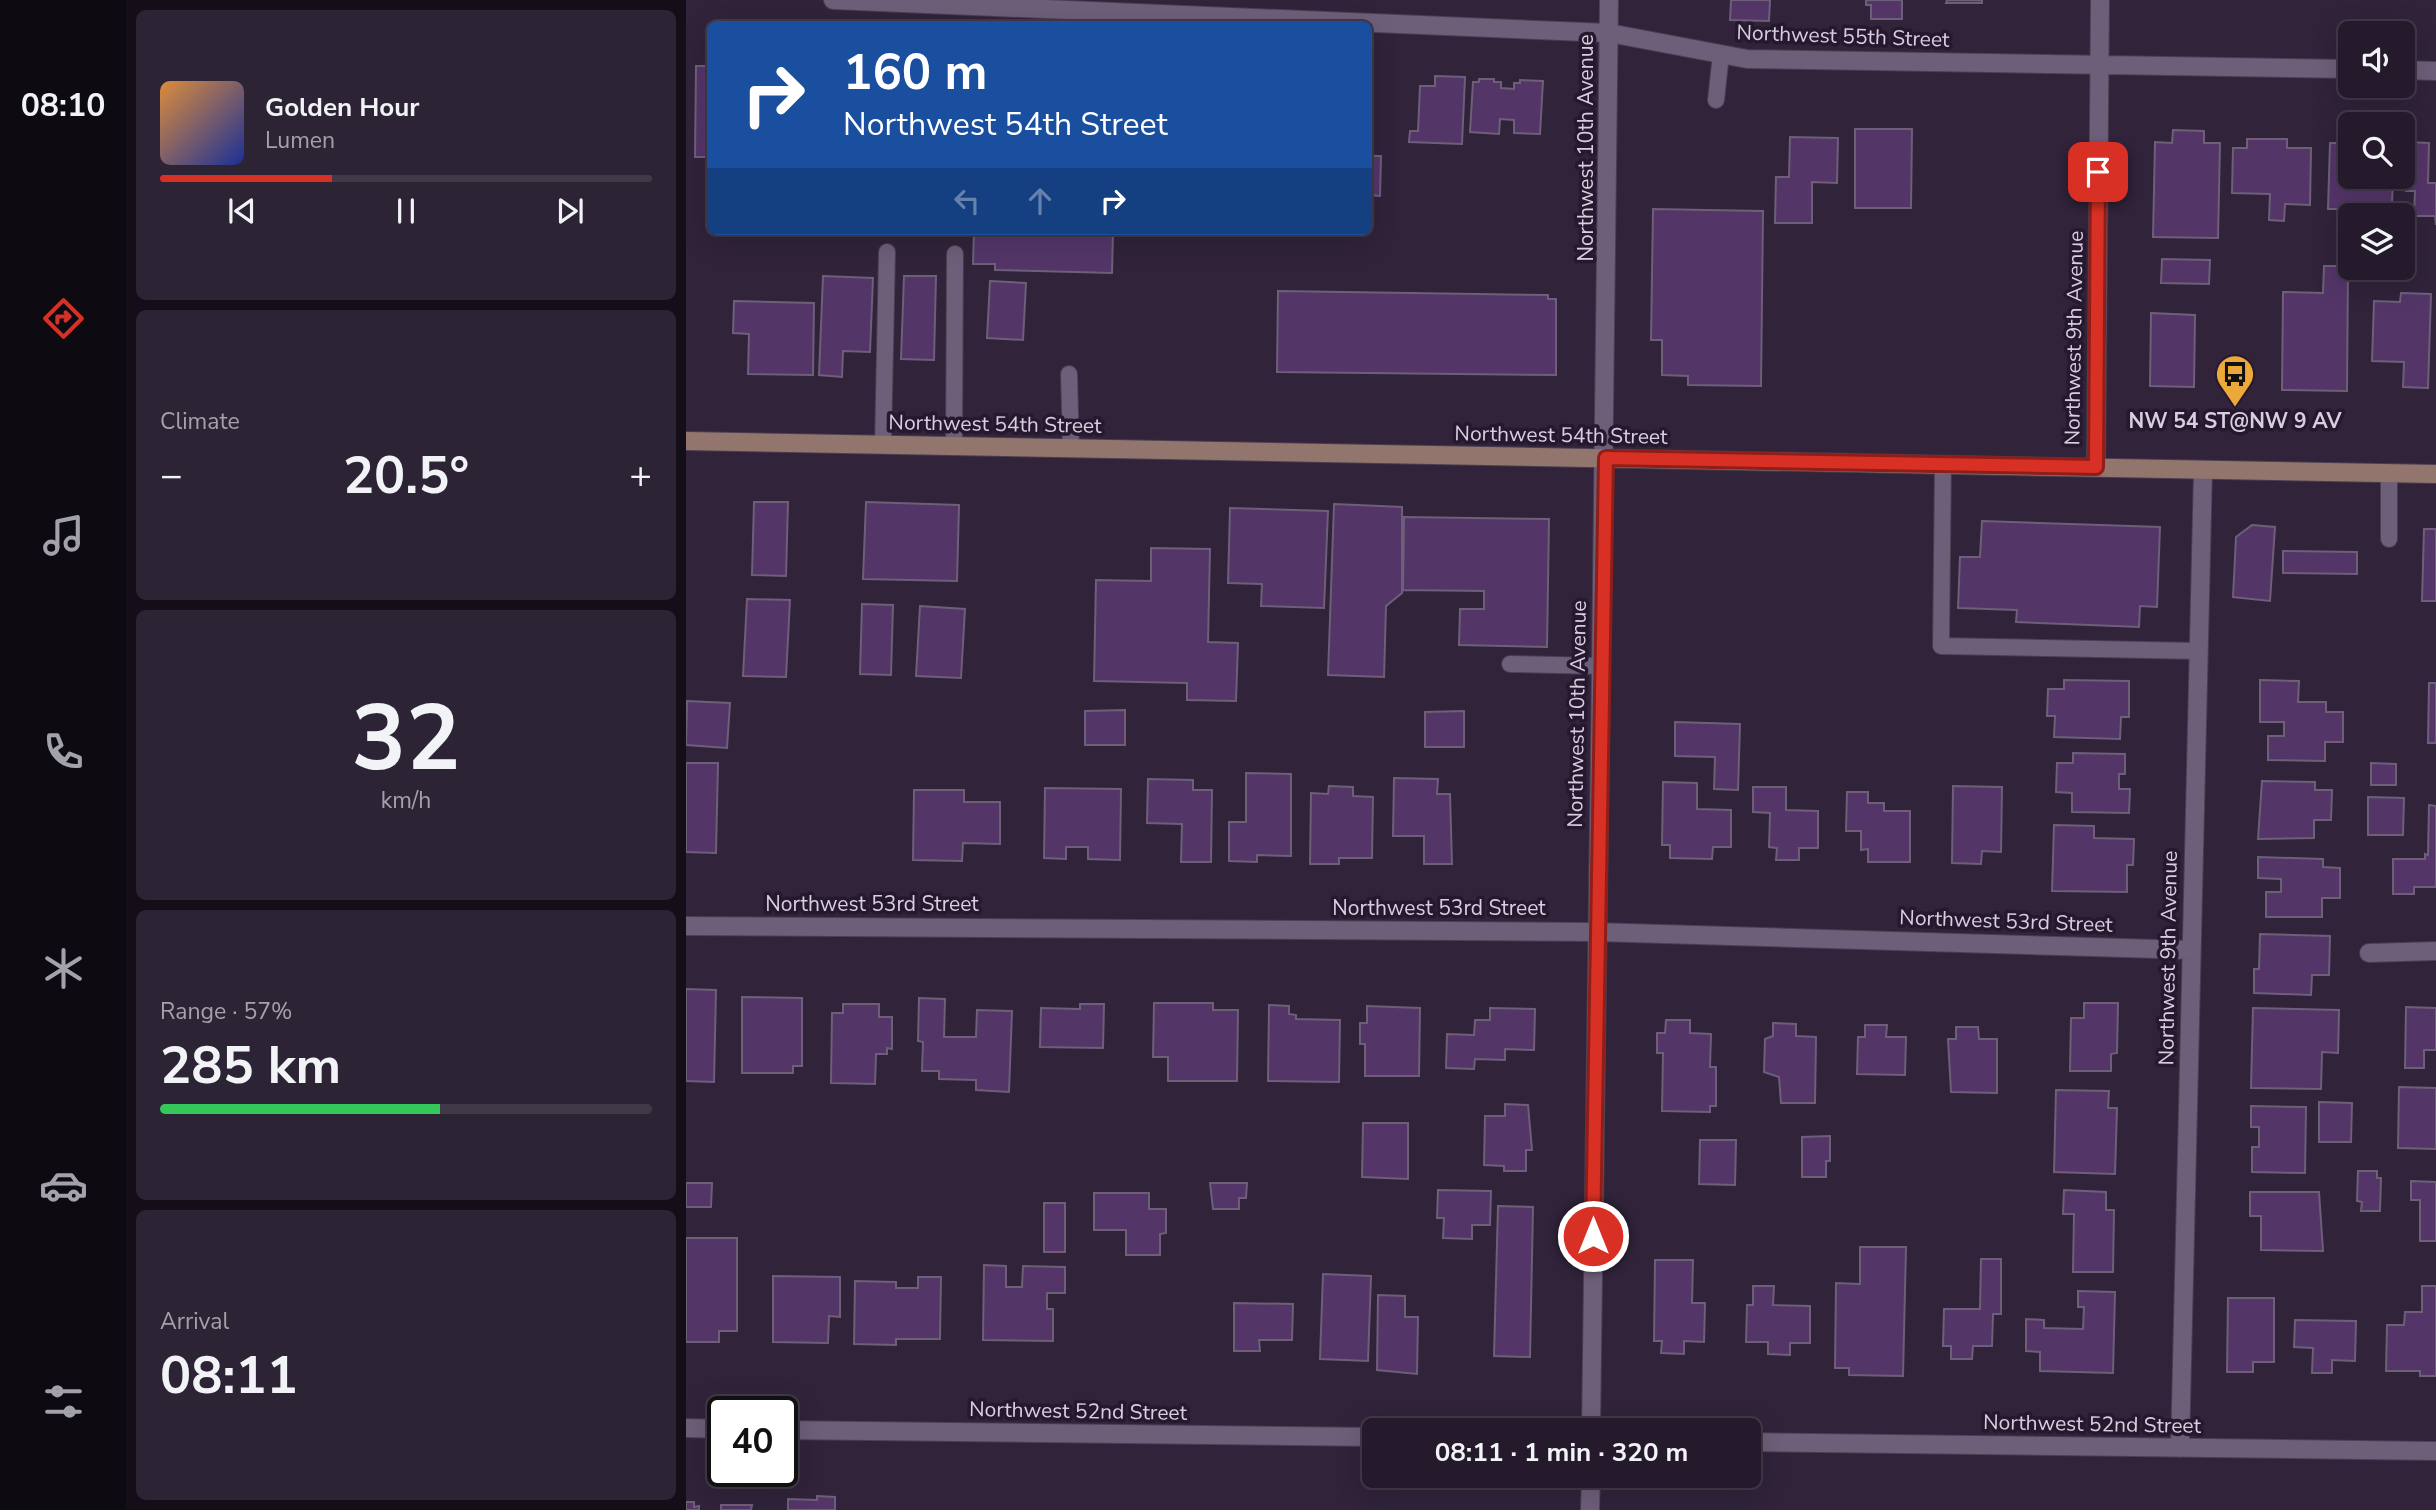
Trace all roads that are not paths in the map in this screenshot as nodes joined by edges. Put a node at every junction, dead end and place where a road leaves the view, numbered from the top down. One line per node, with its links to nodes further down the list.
1 (833, 0): 4 (street, Northwest 55th Street)
2 (1609, 0): 6 (street, Northwest 10th Avenue)
3 (2100, 0): 8 (street, Northwest 9th Avenue)
4 (1327, 21)
5 (1372, 23): 6 (street, Northwest 55th Street)
6 (1609, 33): 7 (street, Northwest 55th Street); 20 (street, Northwest 10th Avenue)
7 (1721, 54): 8 (street, Northwest 55th Street); 12 (lane)
8 (2099, 65): 9 (street, Northwest 55th Street); 22 (street, Northwest 9th Avenue)
9 (2338, 69)
10 (2415, 70): 11 (street)
11 (2436, 71)
12 (1716, 100)
13 (887, 252): 17 (lane)
14 (955, 254): 18 (lane)
15 (1069, 374): 19 (lane)
16 (686, 442): 17 (main road, Northwest 54th Street)
17 (883, 445): 18 (main road, Northwest 54th Street)
18 (954, 446): 19 (main road, Northwest 54th Street)
19 (1071, 449): 20 (main road, Northwest 54th Street)
20 (1606, 458): 21 (main road, Northwest 54th Street); 29 (street, Northwest 10th Avenue)
21 (1943, 464): 22 (main road, Northwest 54th Street); 27 (lane)
22 (2096, 467): 23 (main road, Northwest 54th Street)
23 (2203, 470): 24 (main road, Northwest 54th Street); 27 (street, Northwest 9th Avenue)
24 (2389, 473): 25 (main road, Northwest 54th Street); 26 (lane)
25 (2436, 474)
26 (2389, 539)
27 (2199, 651): 32 (street, Northwest 9th Avenue)
28 (1510, 664): 29 (lane)
29 (1601, 666): 31 (street, Northwest 10th Avenue)
30 (686, 926): 31 (street, Northwest 53rd Street)
31 (1596, 932): 32 (street, Northwest 53rd Street); 35 (street, Northwest 10th Avenue)
32 (2191, 950): 41 (street, Northwest 9th Avenue)
33 (2436, 951): 34 (street)
34 (2369, 953)
35 (1591, 1418)
36 (686, 1428): 37 (street)
37 (707, 1429)
38 (798, 1430): 39 (street, Northwest 52nd Street)
39 (1362, 1437)
40 (1761, 1442): 41 (street, Northwest 52nd Street)
41 (2180, 1448): 42 (street, Northwest 52nd Street)
42 (2436, 1451)
43 (1591, 1488): 44 (street)
44 (1590, 1510)

